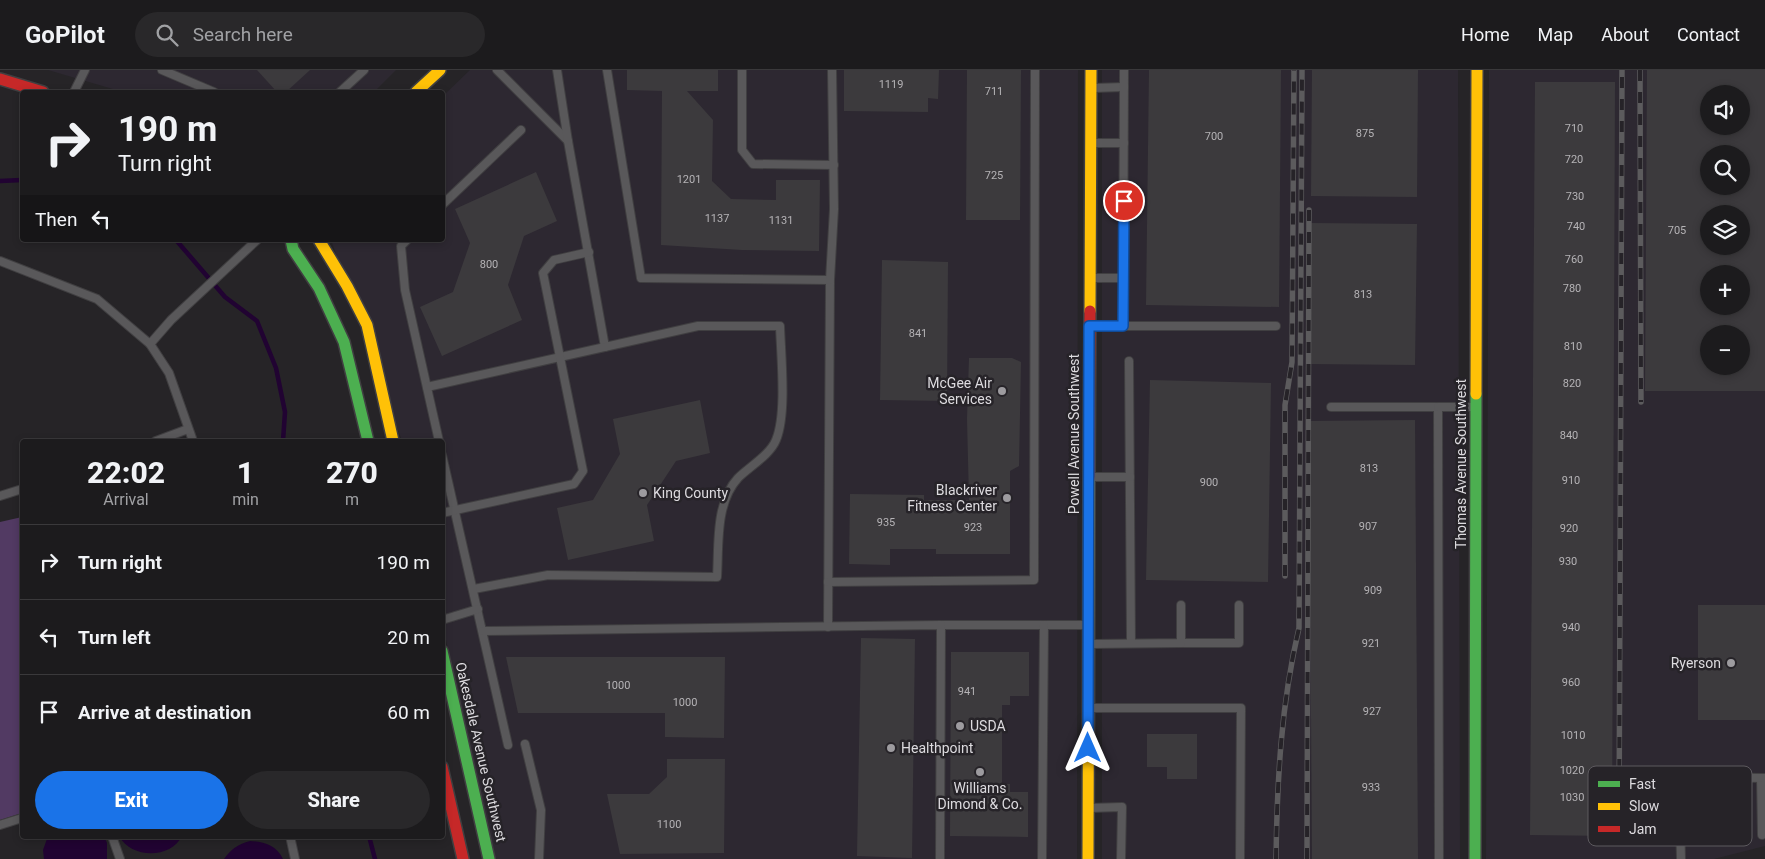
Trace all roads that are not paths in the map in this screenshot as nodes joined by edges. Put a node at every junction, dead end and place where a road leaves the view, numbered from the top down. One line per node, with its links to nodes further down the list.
1 (85, 70): 18 (lane)
2 (162, 70): 19 (lane)
3 (364, 70): 20 (lane)
4 (440, 70): 21 (street)
5 (497, 70): 23 (lane)
6 (557, 70): 23 (lane)
7 (607, 70): 36 (lane)
8 (742, 70): 26 (lane)
9 (832, 70): 26 (lane)
10 (1035, 70): 61 (lane)
11 (1091, 70): 16 (street, Powell Avenue Southwest)
12 (1124, 70): 15 (lane)
13 (1477, 70): 47 (street, Thomas Avenue Southwest)
14 (0, 79): 17 (street)
15 (1124, 87): 16 (lane); 25 (lane)
16 (1091, 88): 24 (street, Powell Avenue Southwest)
17 (36, 90)
18 (75, 90)
19 (209, 90)
20 (342, 90)
21 (418, 90)
22 (521, 130): 27 (lane)
23 (568, 141): 32 (lane)
24 (1090, 143): 25 (lane); 34 (street, Powell Avenue Southwest)
25 (1124, 143): 35 (lane)
26 (834, 165): 36 (lane)
27 (445, 203)
28 (255, 242): 40 (lane)
29 (291, 242): 51 (street)
30 (320, 242): 52 (street)
31 (405, 242): 44 (lane)
32 (589, 252): 41 (lane); 42 (lane)
33 (0, 261): 40 (lane)
34 (1089, 278): 35 (lane); 37 (street, Powell Avenue Southwest)
35 (1124, 278): 38 (lane)
36 (830, 280): 61 (lane)
37 (1089, 326): 38 (lane); 56 (street, Powell Avenue Southwest)
38 (1123, 326): 39 (lane)
39 (1276, 326)
40 (150, 344): 48 (lane)
41 (605, 347): 42 (lane); 62 (lane)
42 (560, 357): 44 (lane); 59 (lane)
43 (1129, 361): 55 (lane)
44 (427, 387): 53 (lane)
45 (1331, 407): 46 (lane)
46 (1438, 407): 47 (lane); 98 (lane)
47 (1476, 407): 99 (street, Thomas Avenue Southwest)
48 (188, 429): 49 (lane); 50 (lane)
49 (161, 439)
50 (192, 439)
51 (368, 439)
52 (393, 439)
53 (439, 439)
54 (445, 467): 59 (lane)
55 (1130, 476): 56 (lane); 74 (lane)
56 (1089, 477): 69 (street, Powell Avenue Southwest)
57 (20, 490): 58 (lane)
58 (0, 496)
59 (455, 509): 60 (lane); 62 (lane)
60 (445, 512)
61 (828, 582): 70 (lane)
62 (474, 589): 65 (lane)
63 (1181, 605): 72 (lane)
64 (1239, 605): 72 (lane)
65 (478, 609): 66 (lane); 71 (lane)
66 (445, 619)
67 (941, 625): 68 (lane); 70 (lane); 93 (lane)
68 (1044, 625): 69 (lane); 94 (lane)
69 (1088, 625): 73 (street, Powell Avenue Southwest)
70 (828, 627): 71 (lane)
71 (483, 631): 78 (lane)
72 (1181, 643): 74 (lane)
73 (1088, 644): 74 (lane); 76 (street, Powell Avenue Southwest)
74 (1131, 644)
75 (445, 664): 91 (street, Oakesdale Avenue Southwest)
76 (1088, 708): 81 (street, Powell Avenue Southwest); 97 (lane)
77 (525, 744): 92 (lane)
78 (508, 745)
79 (1763, 778): 84 (lane)
80 (445, 780): 90 (street)
81 (1088, 808): 95 (street, Powell Avenue Southwest); 96 (lane)
82 (20, 819): 83 (lane)
83 (0, 825)
84 (1762, 835)
85 (113, 839): 88 (lane)
86 (291, 839): 89 (lane)
87 (1680, 846): 100 (lane)
88 (120, 859)
89 (295, 859)
90 (463, 859)
91 (489, 859)
92 (539, 859)
93 (940, 859)
94 (1042, 859)
95 (1088, 859)
96 (1122, 859)
97 (1240, 859)
98 (1439, 859)
99 (1475, 859)
100 (1680, 859)

